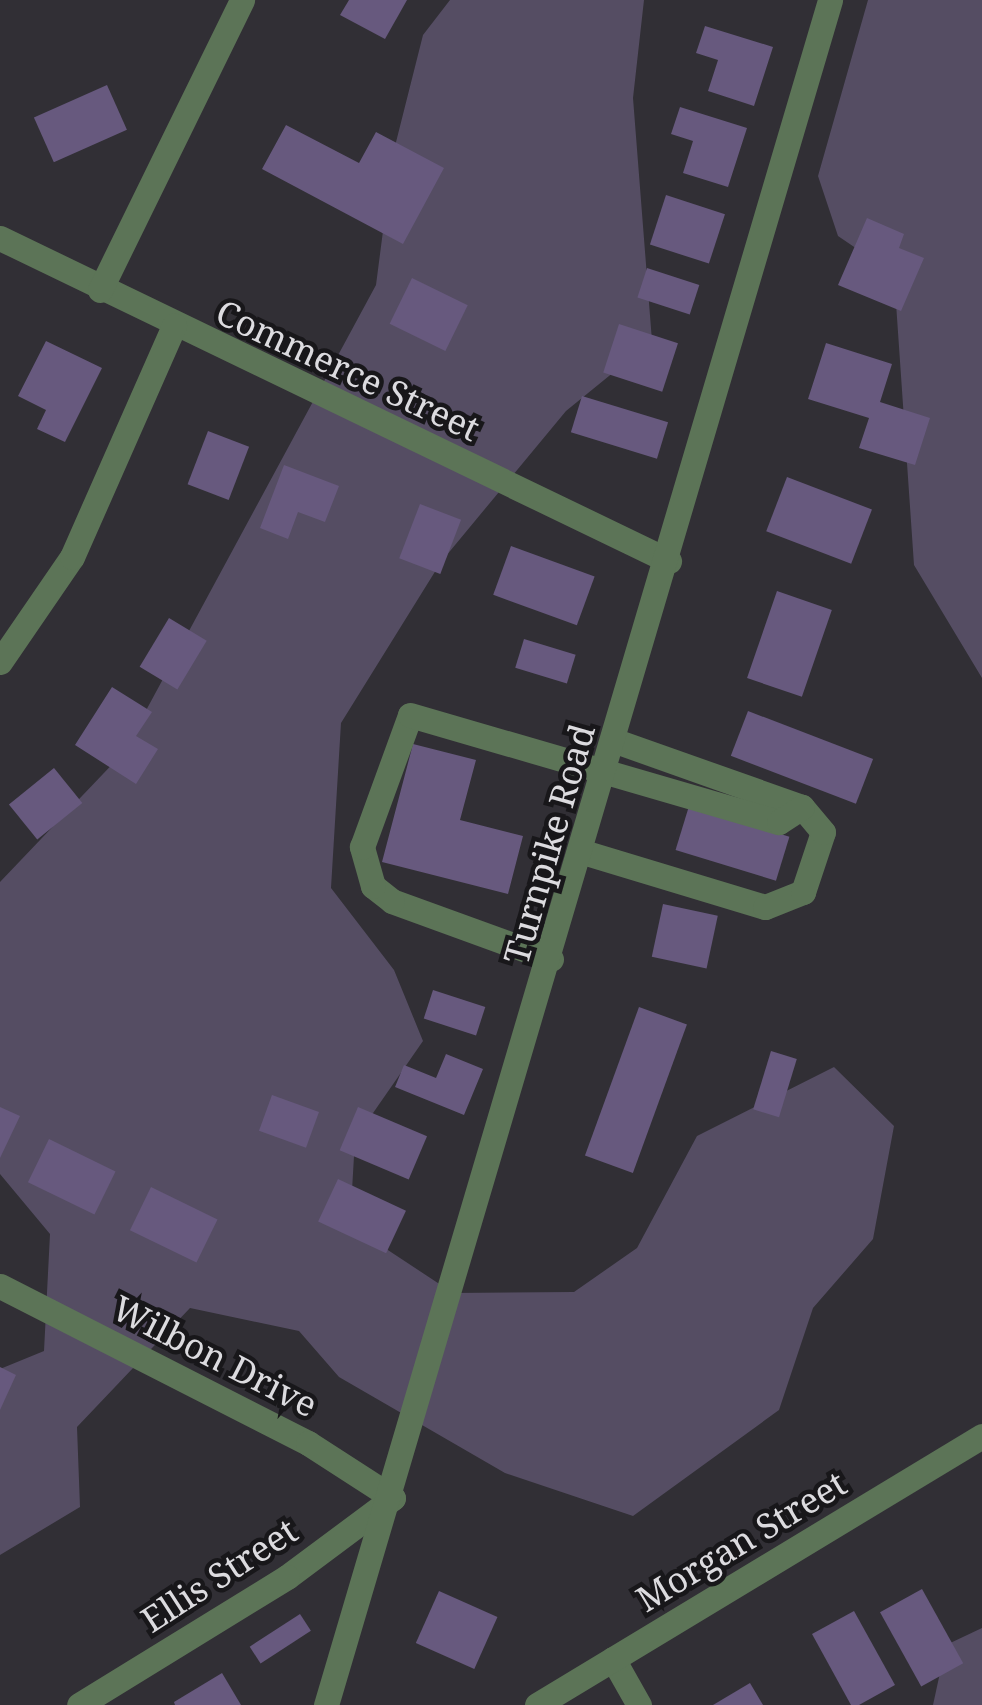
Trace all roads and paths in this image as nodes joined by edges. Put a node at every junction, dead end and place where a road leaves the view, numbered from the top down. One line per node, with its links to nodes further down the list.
1 (242, 0): 4 (street)
2 (830, 0): 6 (street, Turnpike Road)
3 (0, 238): 4 (street, Commerce Street)
4 (100, 290): 5 (street, Commerce Street)
5 (174, 326): 6 (street, Commerce Street); 7 (street)
6 (669, 561): 8 (street, Turnpike Road)
7 (0, 662)
8 (616, 740): 9 (street, Turnpike Road); 10 (street)
9 (605, 772): 10 (street); 11 (street, Turnpike Road); 12 (street)
10 (802, 807): 11 (street)
11 (583, 852): 12 (street, Turnpike Road)
12 (551, 960): 15 (street, Turnpike Road)
13 (0, 1286): 15 (street, Wilbon Drive)
14 (982, 1436): 16 (street, Morgan Street)
15 (393, 1498): 17 (street, Ellis Street); 18 (street, Turnpike Road)
16 (614, 1659): 19 (street, Morgan Street); 20 (street)
17 (79, 1705)
18 (326, 1705)
19 (537, 1705)
20 (639, 1705)

